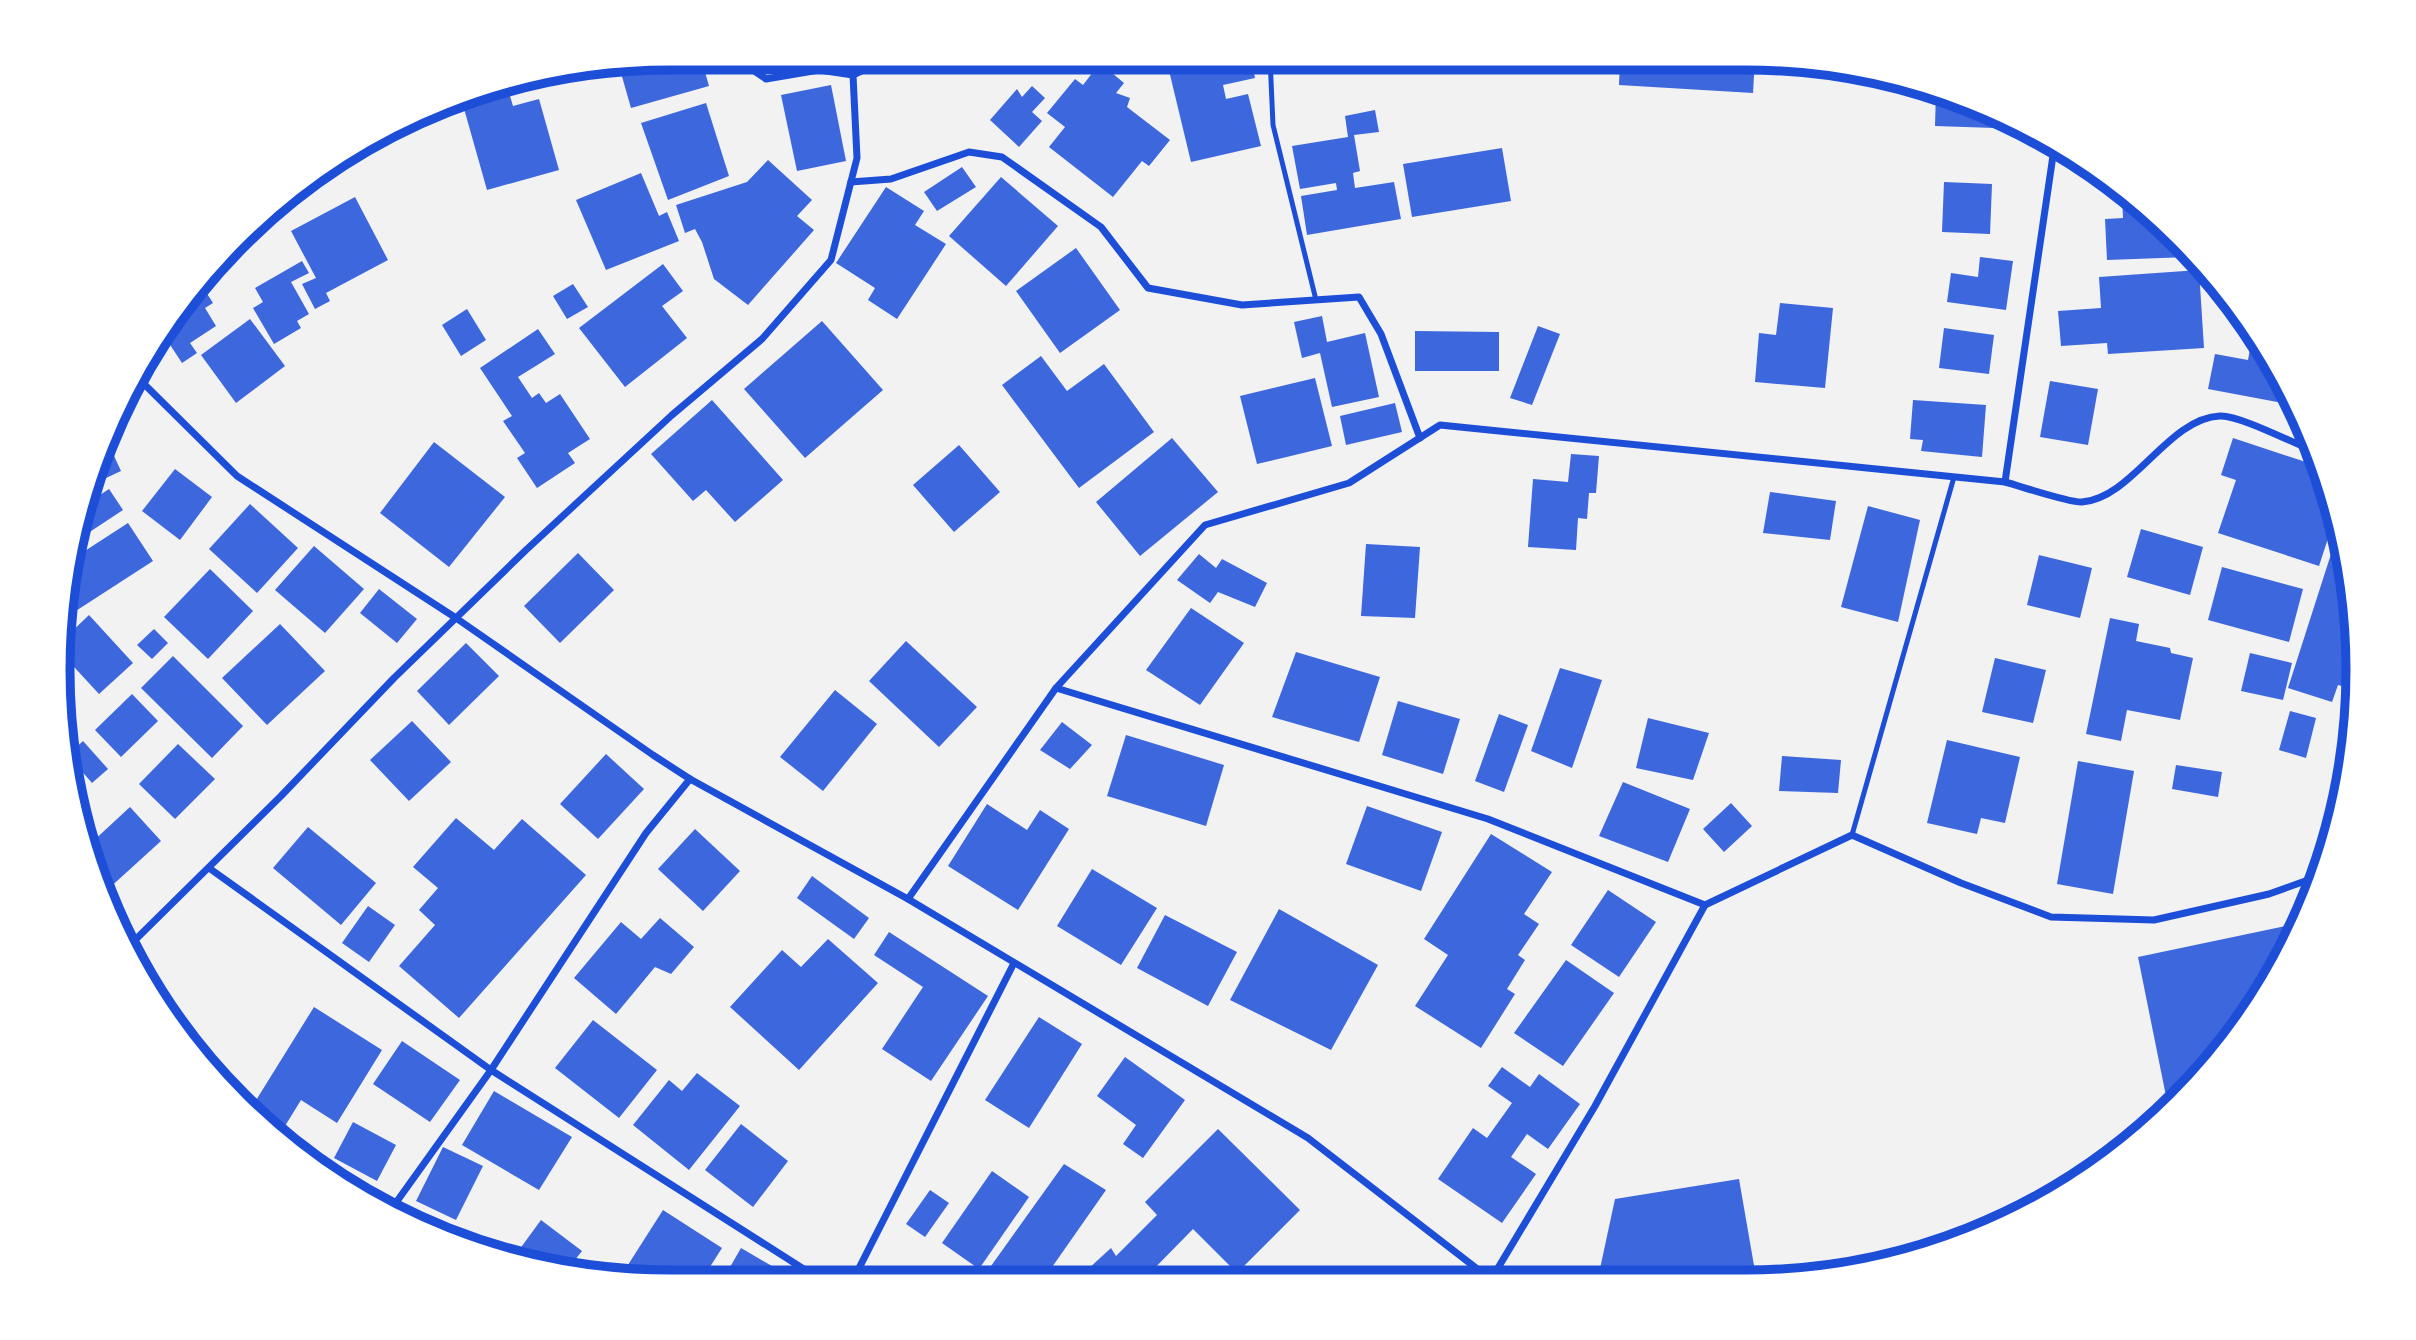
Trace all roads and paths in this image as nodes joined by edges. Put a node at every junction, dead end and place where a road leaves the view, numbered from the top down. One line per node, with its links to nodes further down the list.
1 (753, 70): 3 (street)
2 (819, 70): 6 (street)
3 (819, 70)
4 (864, 70): 6 (street)
5 (1271, 70): 9 (lane)
6 (853, 75): 8 (street)
7 (2053, 155): 14 (street)
8 (851, 182): 9 (street); 15 (street)
9 (1316, 300): 11 (street)
10 (143, 383): 15 (street)
11 (1420, 438): 13 (street); 16 (street)
12 (2302, 446): 14 (street)
13 (1954, 477): 14 (street); 18 (lane)
14 (2005, 482)
15 (456, 618): 17 (street); 19 (street)
16 (1056, 688): 21 (street); 22 (street)
17 (690, 779): 21 (street); 25 (street)
18 (1852, 835): 20 (street); 22 (street)
19 (209, 867): 23 (street); 25 (street)
20 (2308, 879)
21 (908, 899): 24 (street)
22 (1705, 905): 30 (street)
23 (135, 940)
24 (1014, 963): 28 (street); 29 (street)
25 (491, 1070): 26 (street); 27 (street)
26 (396, 1203)
27 (805, 1270)
28 (858, 1270)
29 (1480, 1270)
30 (1495, 1270)

